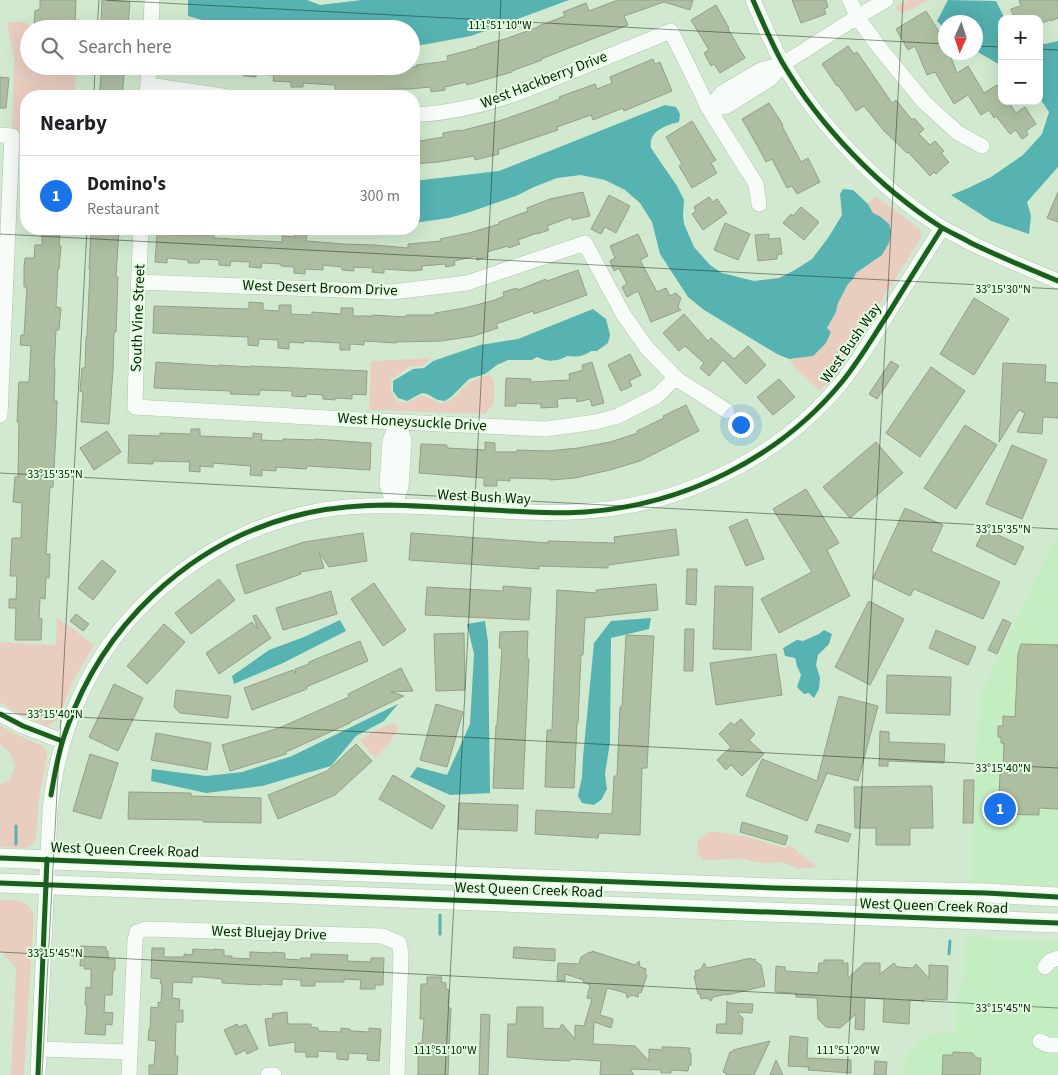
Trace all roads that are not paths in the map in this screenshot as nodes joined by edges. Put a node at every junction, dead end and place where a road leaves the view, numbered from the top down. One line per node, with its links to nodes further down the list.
1 (152, 0): 6 (street)
2 (753, 0): 7 (street)
3 (850, 0): 5 (street)
4 (886, 0): 5 (street)
5 (857, 17): 7 (street); 13 (street)
6 (151, 20)
7 (783, 64): 10 (street); 15 (street)
8 (149, 75): 9 (street)
9 (148, 90)
10 (708, 109): 11 (street, West Hackberry Drive); 14 (street)
11 (420, 114)
12 (6, 136): 17 (street)
13 (982, 146)
14 (759, 204)
15 (942, 228): 18 (street); 26 (street, West Bush Way)
16 (141, 235): 19 (street, South Vine Street)
17 (3, 269): 21 (street)
18 (1058, 281)
19 (139, 282): 20 (street, West Desert Broom Drive); 22 (street, South Vine Street)
20 (677, 379): 23 (street); 25 (street, West Honeysuckle Drive)
21 (0, 404): 24 (street)
22 (136, 407): 25 (street, West Honeysuckle Drive)
23 (728, 411)
24 (0, 416)
25 (398, 422): 26 (street)
26 (394, 506): 28 (street, West Bush Way)
27 (0, 714): 28 (street)
28 (62, 741): 30 (street, West Bush Way)
29 (0, 858): 30 (main road, West Queen Creek Road)
30 (47, 859): 32 (street, West Bush Way); 33 (main road, West Queen Creek Road)
31 (0, 883): 32 (main road, West Queen Creek Road)
32 (46, 884): 35 (main road, West Queen Creek Road); 43 (street, West Bush Way)
33 (672, 884): 34 (main road, West Queen Creek Road); 35 (street)
34 (1058, 897)
35 (672, 908): 37 (main road, West Queen Creek Road)
36 (1058, 914): 37 (main road)
37 (1012, 921): 38 (main road, West Queen Creek Road)
38 (1058, 923)
39 (1058, 958): 40 (street)
40 (1044, 967)
41 (1040, 1041): 42 (street)
42 (1058, 1045)
43 (40, 1049): 44 (street); 45 (street, West Bush Way)
44 (130, 1052): 46 (street); 49 (street, West Bluejay Drive)
45 (38, 1075)
46 (129, 1075)
47 (268, 1075): 48 (street)
48 (274, 1075)
49 (397, 1075)

